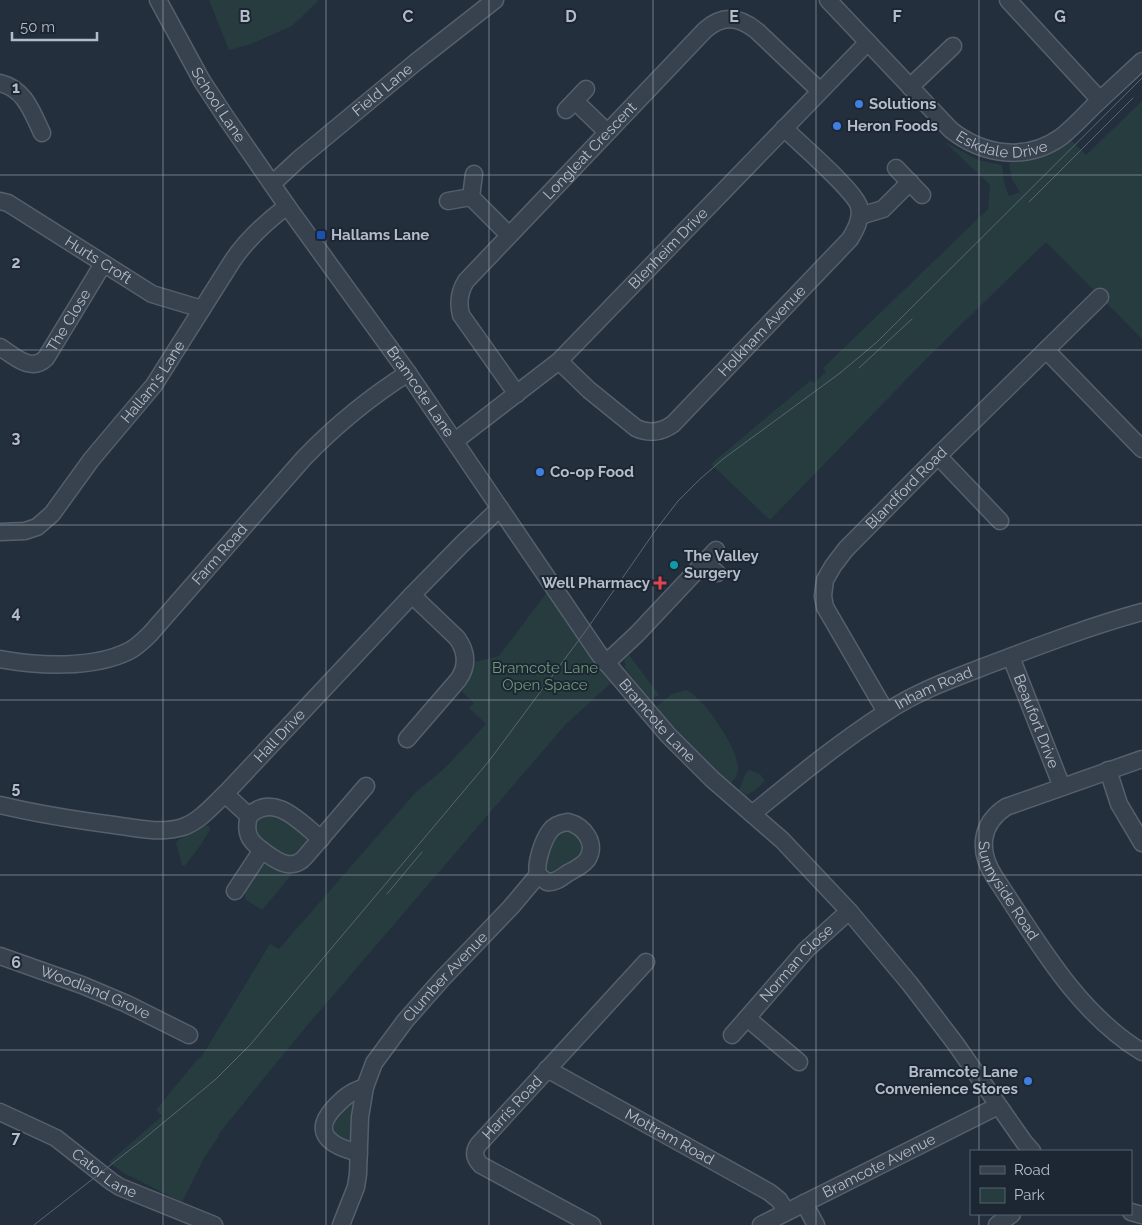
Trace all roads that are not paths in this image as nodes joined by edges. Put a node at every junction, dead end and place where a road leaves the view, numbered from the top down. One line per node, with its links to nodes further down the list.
1 (158, 0): 19 (street, School Lane)
2 (495, 0): 19 (street, Field Lane)
3 (828, 0): 5 (street, Eskdale Drive)
4 (1008, 0): 12 (street)
5 (868, 42): 9 (street, Eskdale Drive); 11 (street, Blenheim Drive)
6 (953, 46): 9 (street)
7 (1142, 61): 12 (street, Eskdale Drive)
8 (0, 83): 13 (street)
9 (910, 86): 12 (street, Eskdale Drive)
10 (586, 89): 15 (street)
11 (820, 91): 14 (street, Blenheim Drive); 15 (street, Longleat Crescent)
12 (1100, 100)
13 (43, 123)
14 (784, 128): 25 (street); 32 (street, Blenheim Drive)
15 (607, 132): 26 (street, Longleat Crescent)
16 (896, 168): 18 (street)
17 (474, 174): 21 (street)
18 (910, 182): 20 (street); 25 (street)
19 (272, 184): 24 (street, School Lane)
20 (922, 195)
21 (471, 196): 23 (street); 26 (street)
22 (0, 201): 27 (street, Hurts Croft)
23 (448, 201)
24 (287, 206): 29 (street, Hallam's Lane); 33 (street, Bramcote Lane)
25 (860, 216): 32 (street, Holkham Avenue)
26 (509, 235): 34 (street, Longleat Crescent)
27 (103, 264): 29 (street, Hurts Croft); 30 (street, The Close)
28 (1100, 297): 31 (street, Blandford Road)
29 (202, 309): 40 (street, Hallam's Lane)
30 (0, 348)
31 (1046, 350): 36 (street); 37 (street, Blandford Road)
32 (559, 361): 34 (street, Blenheim Drive)
33 (408, 373): 35 (street, Bramcote Lane); 45 (street, Farm Road)
34 (517, 394): 35 (street, Blenheim Drive)
35 (455, 441): 38 (street, Bramcote Lane)
36 (1142, 449)
37 (938, 456): 39 (street); 47 (street, Blandford Road)
38 (500, 508): 42 (street, Hall Drive); 46 (street, Bramcote Lane)
39 (1000, 521)
40 (0, 532)
41 (717, 573): 46 (street)
42 (412, 595): 48 (street); 53 (street, Hall Drive)
43 (1142, 612): 44 (street, Inham Road)
44 (1011, 657): 47 (street, Inham Road); 52 (street, Beaufort Drive)
45 (0, 659)
46 (606, 663): 55 (street, Bramcote Lane)
47 (886, 712): 55 (street, Inham Road)
48 (407, 739)
49 (1142, 759): 50 (street, Sunnyside Road)
50 (1108, 770): 52 (street, Sunnyside Road); 58 (street)
51 (366, 786): 57 (street)
52 (1062, 787): 68 (street, Sunnyside Road)
53 (225, 794): 54 (street, Hall Drive); 56 (street)
54 (0, 805)
55 (752, 814): 62 (street, Bramcote Lane)
56 (249, 816): 57 (street); 59 (street)
57 (321, 839): 59 (street)
58 (1142, 843)
59 (262, 850): 61 (street)
60 (538, 874): 71 (street, Clumber Avenue)
61 (235, 892)
62 (849, 911): 65 (street, Norman Close); 72 (street, Bramcote Lane)
63 (0, 956): 66 (street, Woodland Grove)
64 (646, 962): 70 (street, Harris Road)
65 (748, 1018): 67 (street, Norman Close); 69 (street)
66 (189, 1035)
67 (732, 1035)
68 (1142, 1052)
69 (788, 1059)
70 (547, 1069): 77 (street, Mottram Road); 81 (street, Harris Road)
71 (365, 1087): 75 (street, Clumber Avenue); 75 (street)
72 (998, 1106): 74 (street, Bramcote Lane); 76 (street, Bramcote Avenue)
73 (0, 1112): 79 (street, Cator Lane)
74 (1031, 1150)
75 (359, 1153): 80 (street, Clumber Avenue)
76 (804, 1203): 77 (street, Bramcote Avenue); 83 (street)
77 (786, 1211): 82 (street, Bramcote Avenue)
78 (1011, 1215): 84 (street)
79 (214, 1225)
80 (341, 1225)
81 (592, 1225)
82 (761, 1225)
83 (816, 1225)
84 (997, 1225)

